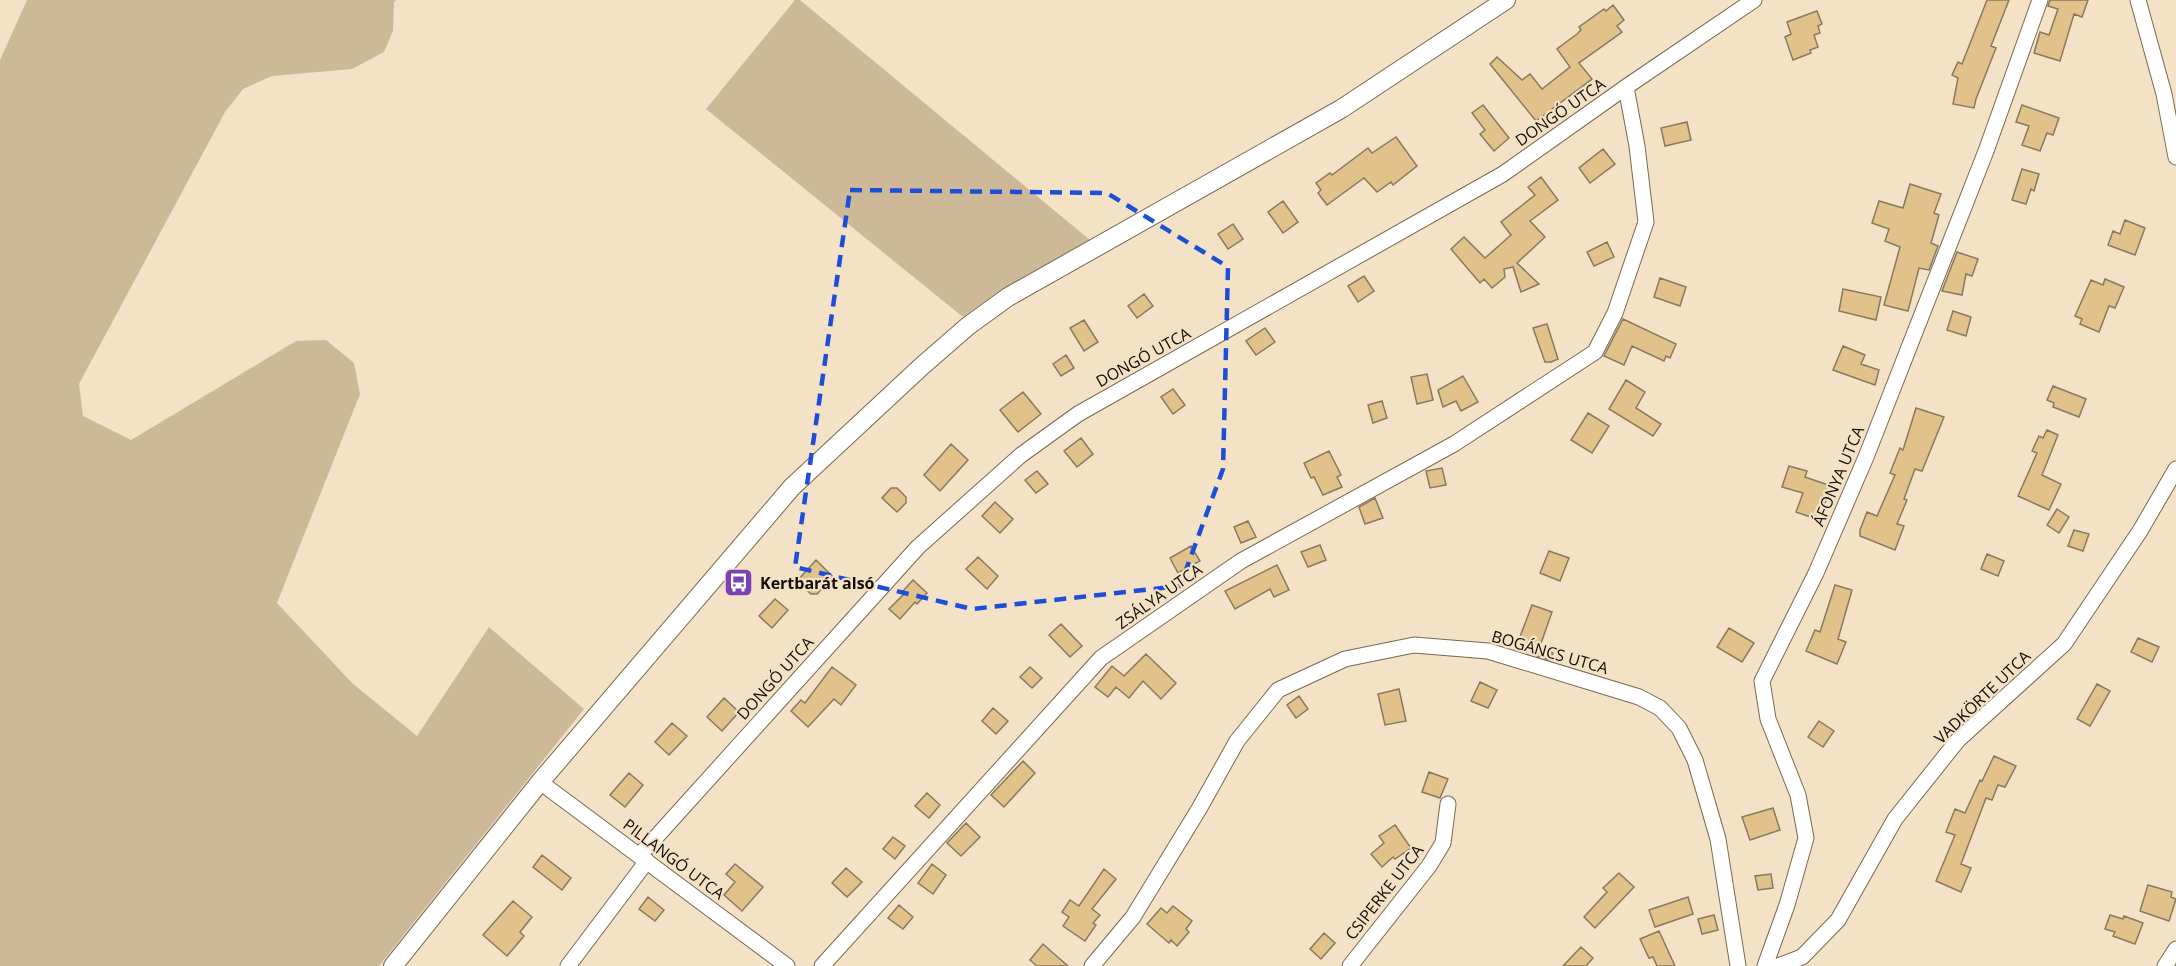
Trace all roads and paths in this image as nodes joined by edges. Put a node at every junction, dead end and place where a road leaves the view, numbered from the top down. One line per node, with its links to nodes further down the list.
1 (1506, 0): 8 (street)
2 (1754, 0): 5 (street, DONGÓ UTCA)
3 (2040, 0): 19 (street, ÁFONYA UTCA)
4 (2138, 0): 6 (street)
5 (1626, 87): 10 (street, DONGÓ UTCA); 15 (street, ZSÁLYA UTCA)
6 (2176, 157)
7 (2176, 469): 20 (street, VADKÖRTE UTCA)
8 (540, 782): 10 (street, PILLANGÓ UTCA); 12 (street)
9 (1448, 804): 17 (street, CSIPERKE UTCA)
10 (643, 859): 13 (street, DONGÓ UTCA); 14 (street, PILLANGÓ UTCA)
11 (2176, 949): 21 (street)
12 (393, 966)
13 (568, 966)
14 (787, 966)
15 (822, 966)
16 (1092, 966): 18 (street, BOGÁNCS UTCA)
17 (1350, 966)
18 (1738, 966)
19 (1765, 966)
20 (1778, 966)
21 (2165, 966)

